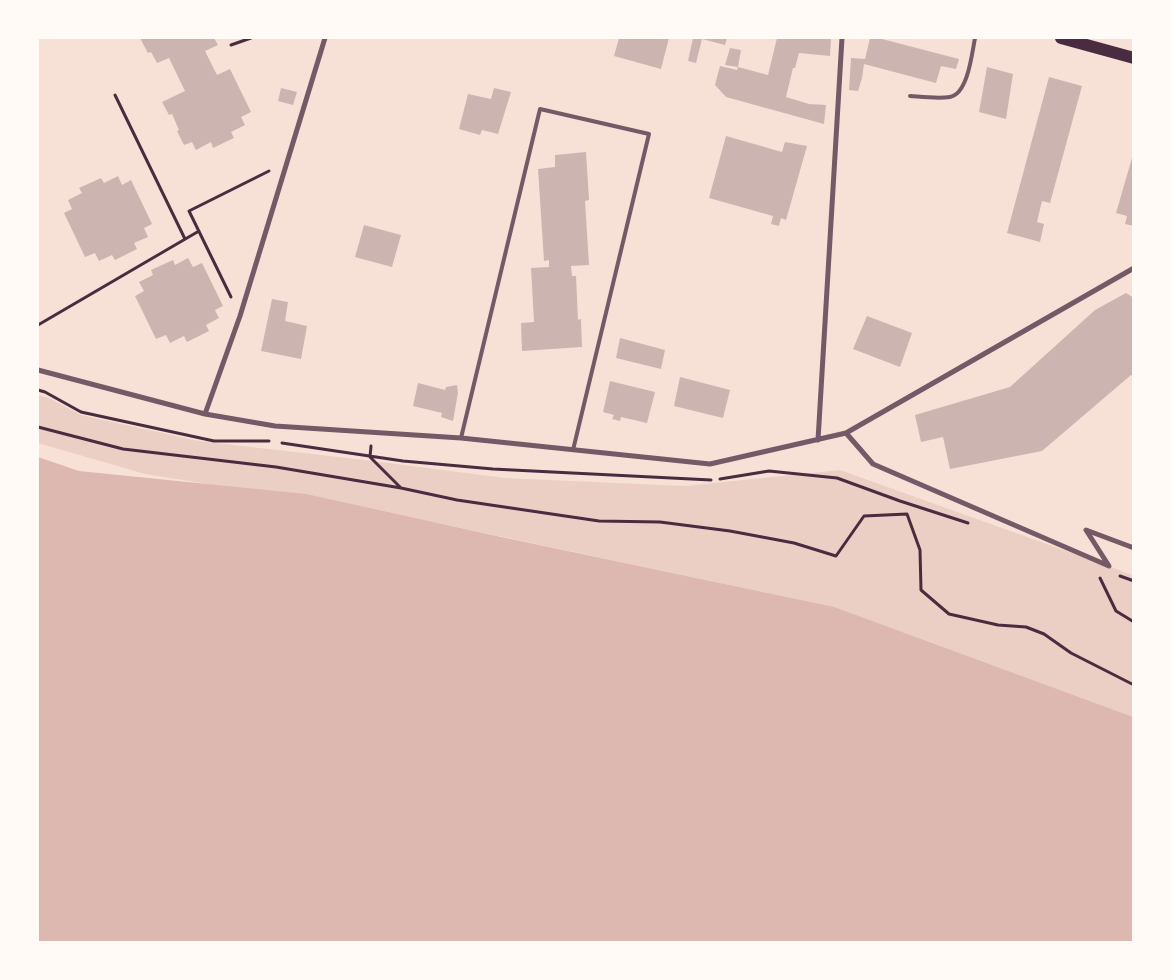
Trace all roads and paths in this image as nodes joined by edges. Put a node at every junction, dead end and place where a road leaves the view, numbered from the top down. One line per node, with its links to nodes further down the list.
1 (252, 38): 6 (path)
2 (325, 38): 10 (street)
3 (842, 38): 22 (street)
4 (975, 38): 9 (lane)
5 (1061, 38): 7 (main road)
6 (231, 45)
7 (1134, 58)
8 (115, 94): 12 (path)
9 (910, 96)
10 (287, 161): 11 (path); 14 (street)
11 (199, 231): 12 (path); 14 (path)
12 (185, 239): 15 (path)
13 (1134, 268): 20 (street)
14 (240, 316): 18 (street)
15 (38, 325)
16 (38, 370): 18 (street)
17 (38, 390): 23 (path)
18 (204, 414): 21 (street)
19 (38, 428): 27 (path)
20 (846, 433): 22 (street); 29 (street)
21 (461, 438): 25 (street); 25 (lane)
22 (818, 440): 25 (street)
23 (270, 441)
24 (280, 443): 26 (path)
25 (574, 450)
26 (370, 457): 27 (path); 28 (path)
27 (401, 488): 34 (path)
28 (974, 525)
29 (1134, 548)
30 (1099, 575): 33 (path)
31 (1118, 575): 32 (path)
32 (1134, 581)
33 (1134, 622)
34 (1134, 684)

